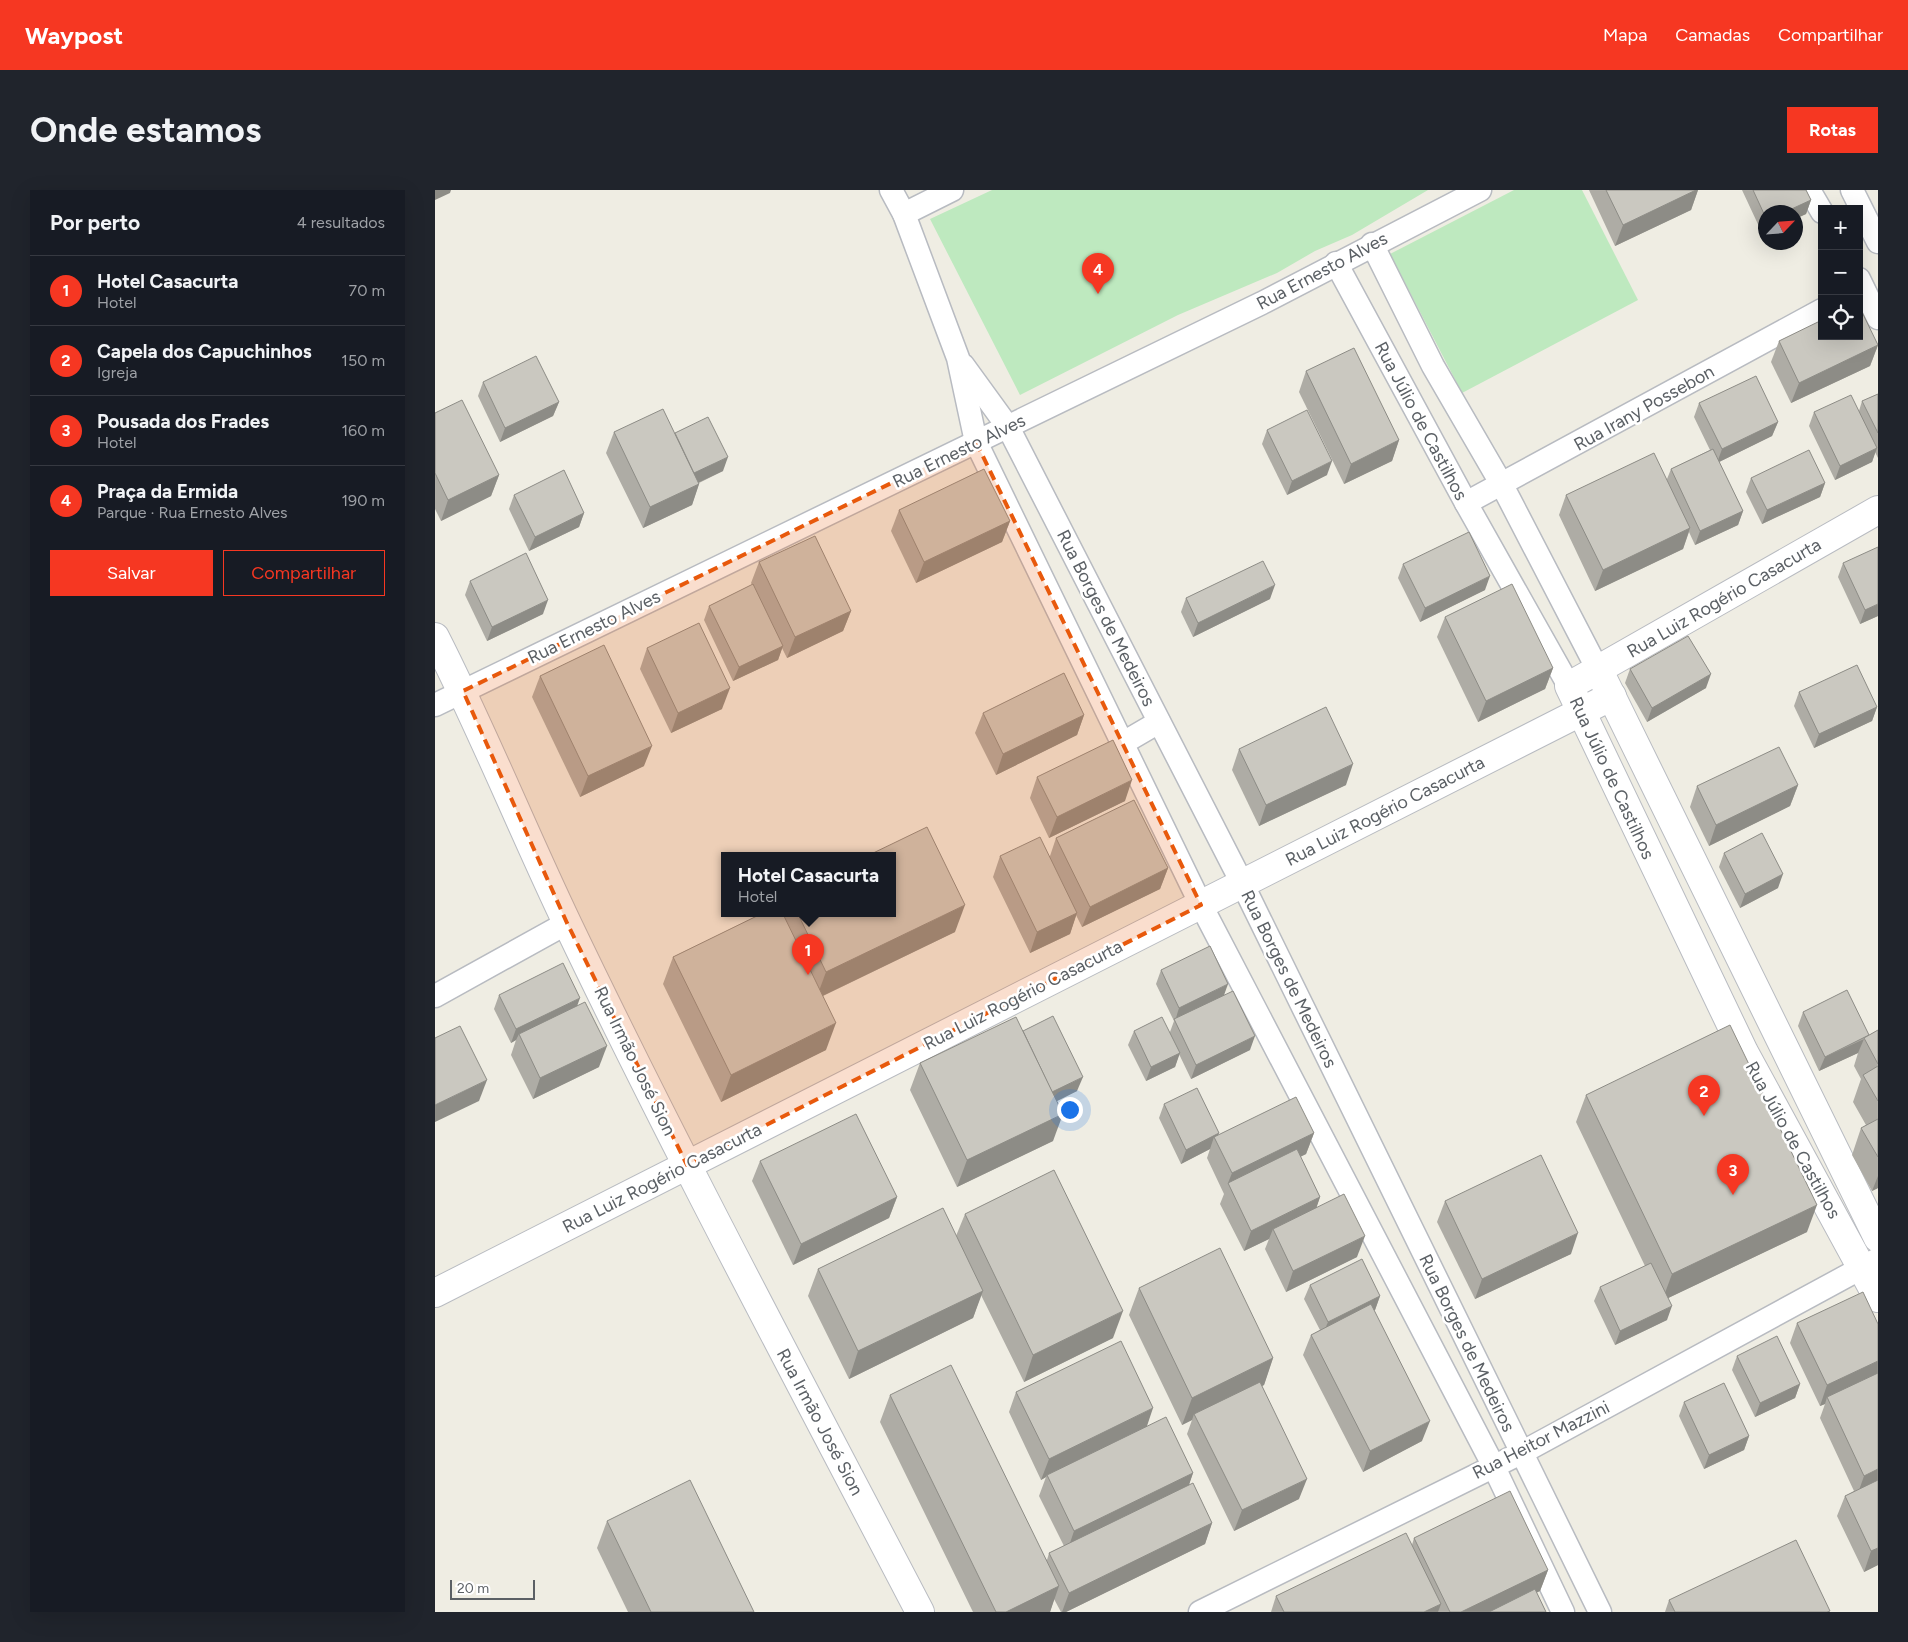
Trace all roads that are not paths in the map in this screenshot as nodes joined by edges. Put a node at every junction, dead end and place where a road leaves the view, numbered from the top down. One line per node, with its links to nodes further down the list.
1 (891, 190): 7 (street, Rua Borges de Medeiros)
2 (952, 190): 7 (street)
3 (1480, 190): 9 (street, Rua Ernesto Alves)
4 (1809, 190): 6 (street)
5 (1852, 190): 8 (street)
6 (1818, 205)
7 (904, 214): 14 (street, Rua Borges de Medeiros)
8 (1878, 242)
9 (1372, 244): 10 (street, Rua Ernesto Alves); 17 (street, Rua Júlio de Castilhos)
10 (1336, 263): 15 (street, Rua Ernesto Alves); 18 (street, Rua Júlio de Castilhos)
11 (1865, 283): 13 (street)
12 (1818, 312): 17 (street, Rua Irany Possebon)
13 (1878, 318)
14 (958, 358): 15 (street, Rua Borges de Medeiros); 16 (street, Rua Borges de Medeiros)
15 (1008, 427): 16 (street, Rua Ernesto Alves); 27 (street, Rua Borges de Medeiros)
16 (976, 442): 23 (street, Rua Ernesto Alves); 28 (street, Rua Borges de Medeiros)
17 (1502, 485): 18 (street, Rua Irany Possebon); 21 (street, Rua Júlio de Castilhos)
18 (1466, 504): 22 (street, Rua Júlio de Castilhos)
19 (1878, 510): 21 (street, Rua Luiz Rogério Casacurta)
20 (435, 636): 23 (street, Rua Irmão José Sion)
21 (1598, 670): 22 (street, Rua Luiz Rogério Casacurta); 24 (street, Rua Júlio de Castilhos)
22 (1569, 686): 26 (street, Rua Júlio de Castilhos)
23 (463, 691): 25 (street, Rua Ernesto Alves); 31 (street, Rua Irmão José Sion)
24 (1612, 696): 26 (street, Rua Luiz Rogério Casacurta); 34 (street, Rua Júlio de Castilhos)
25 (435, 704)
26 (1580, 712): 29 (street, Rua Luiz Rogério Casacurta); 35 (street, Rua Júlio de Castilhos)
27 (1159, 722): 28 (street); 29 (street, Rua Borges de Medeiros)
28 (1123, 744): 30 (street, Rua Borges de Medeiros)
29 (1242, 884): 30 (street, Rua Luiz Rogério Casacurta); 39 (street, Rua Borges de Medeiros)
30 (1201, 904): 33 (street, Rua Luiz Rogério Casacurta); 40 (street, Rua Borges de Medeiros)
31 (567, 923): 32 (street); 33 (street, Rua Irmão José Sion)
32 (435, 996)
33 (687, 1166): 37 (street, Rua Luiz Rogério Casacurta); 42 (street, Rua Irmão José Sion)
34 (1875, 1225): 35 (street)
35 (1844, 1234): 36 (street, Rua Júlio de Castilhos)
36 (1870, 1264): 38 (street, Rua Júlio de Castilhos); 39 (street, Rua Heitor Mazzini)
37 (435, 1293)
38 (1878, 1298)
39 (1521, 1453): 40 (street, Rua Heitor Mazzini); 44 (street, Rua Borges de Medeiros)
40 (1493, 1465): 41 (street, Rua Heitor Mazzini); 43 (street, Rua Borges de Medeiros)
41 (1215, 1609)
42 (920, 1612)
43 (1563, 1612)
44 (1600, 1612)

